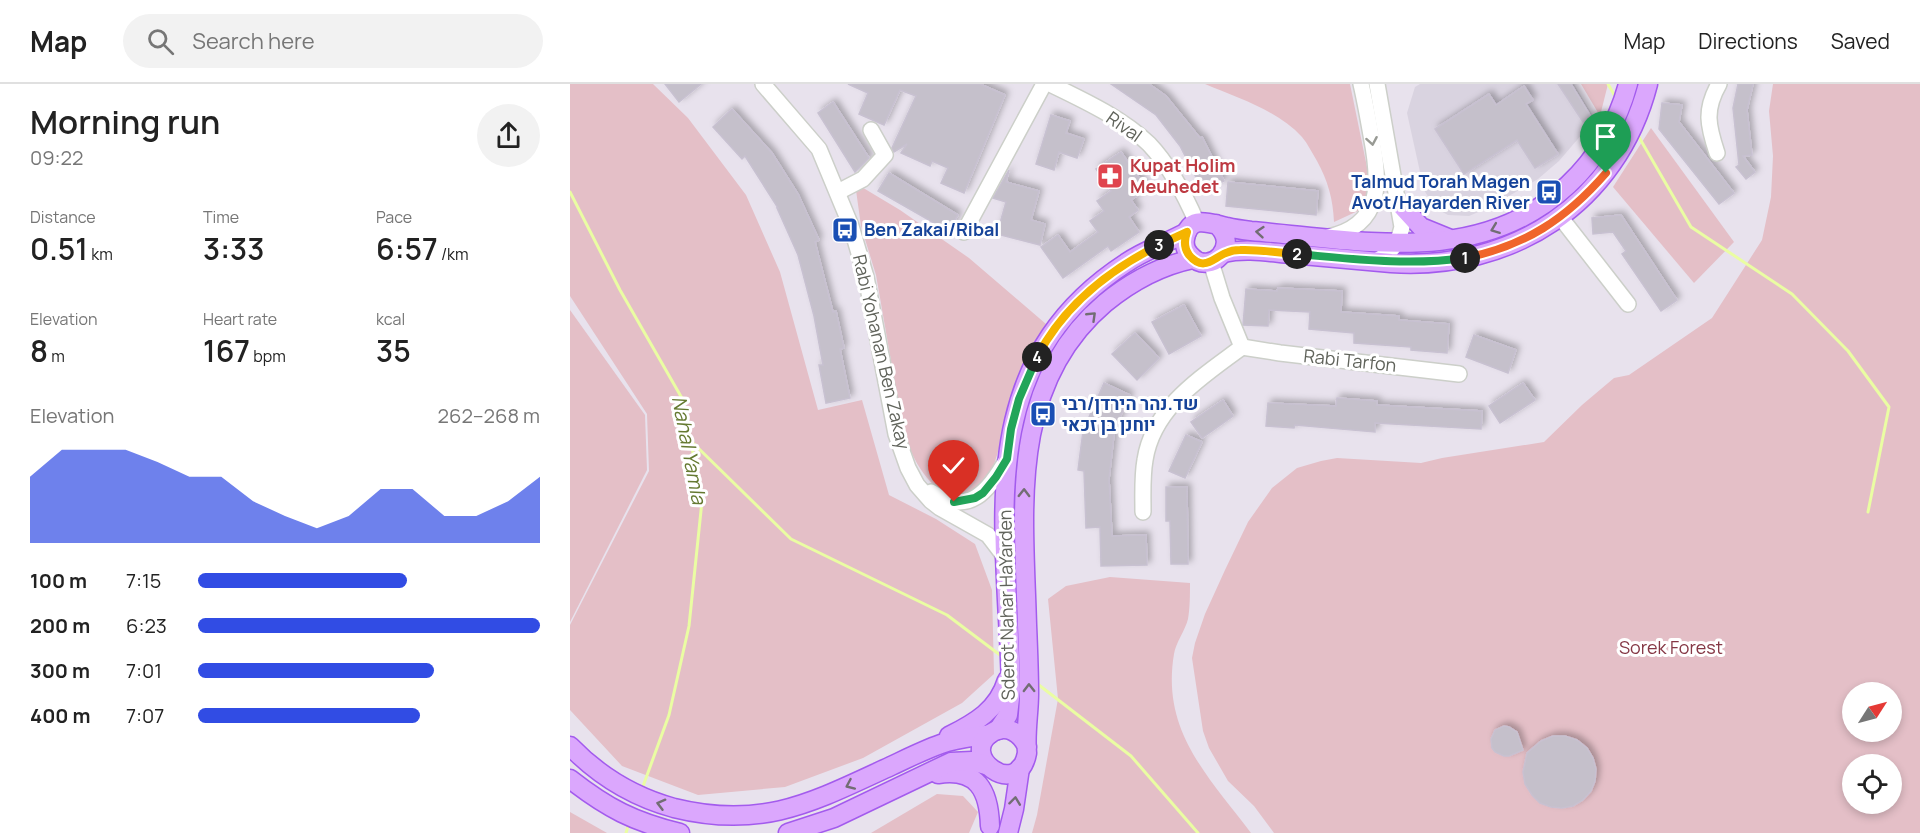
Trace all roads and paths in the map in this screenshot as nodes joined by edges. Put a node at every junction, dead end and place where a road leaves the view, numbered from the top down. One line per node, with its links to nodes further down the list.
1 (763, 84): 12 (street, Rabi Yohanan Ben Zakay)
2 (1044, 84): 16 (street)
3 (1050, 84): 15 (street, Rival)
4 (1361, 84): 17 (street, one-way to 17)
5 (1377, 84): 13 (street)
6 (1388, 84): 13 (street)
7 (1628, 84): 18 (main road, one-way to 18)
8 (1648, 84): 14 (main road)
9 (1719, 84): 11 (street)
10 (871, 130): 12 (street)
11 (1718, 153)
12 (838, 192): 27 (street, Rabi Yohanan Ben Zakay)
13 (1399, 201): 18 (main road); 19 (street)
14 (1561, 218): 22 (main road); 23 (street)
15 (1200, 226): 17 (main road, one-way to 15); 20 (main road); 21 (main road); 26 (main road, Sderot Nahar HaYarden)
16 (964, 232)
17 (1328, 237): 19 (main road)
18 (1456, 240): 19 (main road)
19 (1398, 243): 22 (street)
20 (1217, 258): 21 (main road); 22 (main road); 24 (street)
21 (1193, 259): 33 (main road, Sderot Nahar HaYarden, one-way to 21)
22 (1375, 261)
23 (1628, 304)
24 (1242, 346): 25 (street, Rabi Tarfon); 28 (street)
25 (1459, 374)
26 (1007, 459): 27 (street, Rabi Yohanan Ben Zakay); 29 (main road, Sderot Nahar HaYarden)
27 (908, 468): 29 (street, Rabi Yohanan Ben Zakay)
28 (1143, 512)
29 (1006, 564): 30 (main road, Sderot Nahar HaYarden)
30 (1011, 664): 31 (main road, Sderot Nahar HaYarden); 34 (main road)
31 (994, 732): 33 (main road); 34 (main road); 35 (main road)
32 (570, 746): 34 (main road, one-way to 32)
33 (1026, 747): 36 (main road)
34 (903, 761)
35 (989, 768): 36 (main road); 37 (main road); 39 (main road)
36 (1020, 768): 42 (main road, one-way to 36)
37 (915, 778): 39 (main road); 41 (main road)
38 (570, 779): 40 (main road)
39 (988, 829)
40 (680, 833)
41 (788, 833)
42 (1008, 833)

